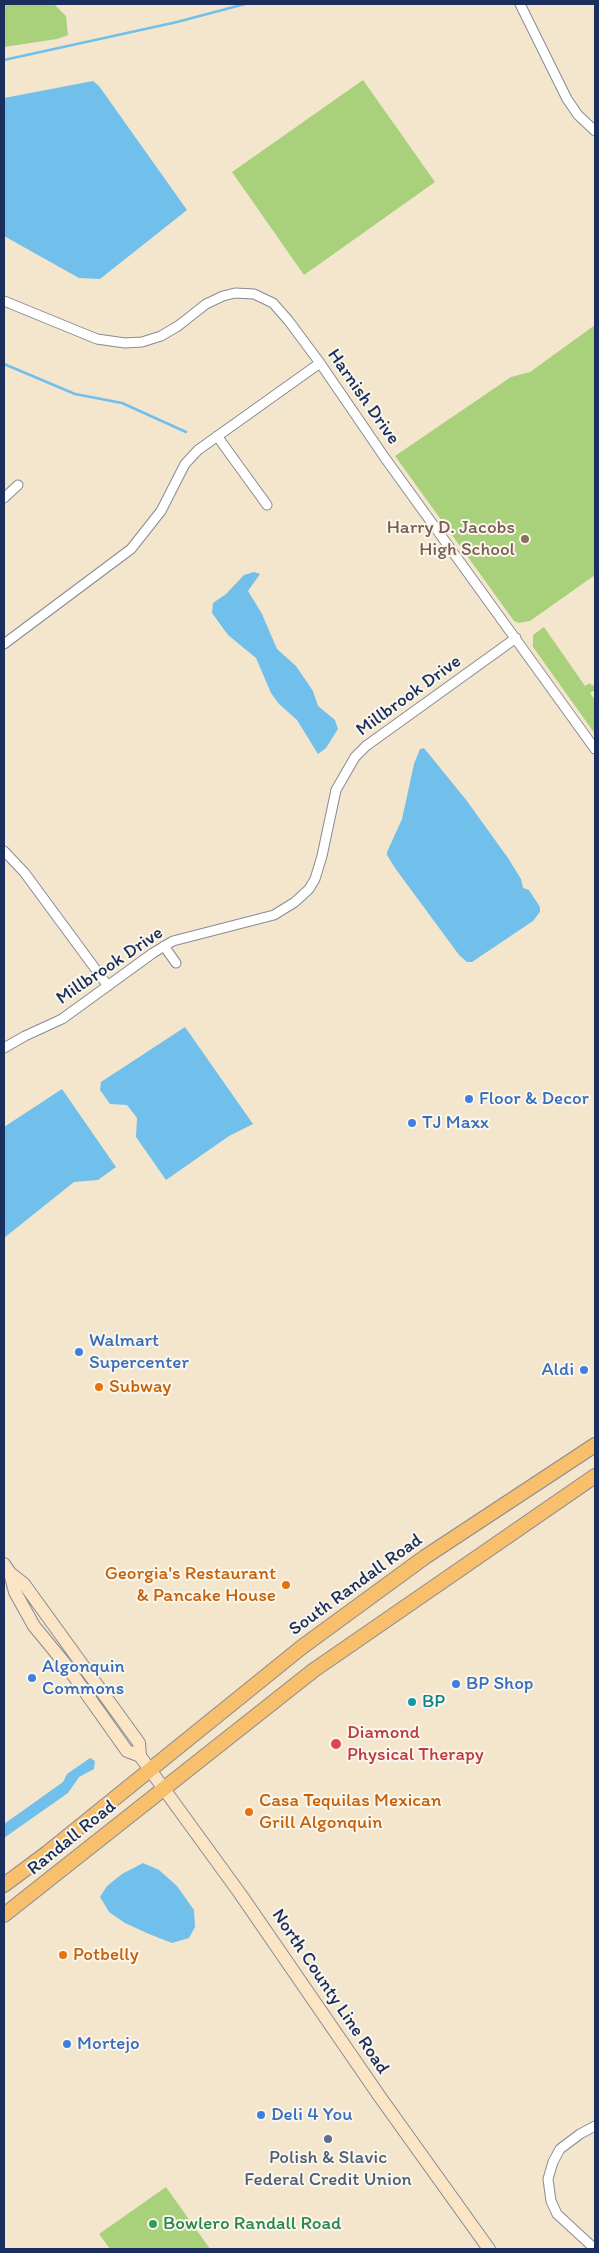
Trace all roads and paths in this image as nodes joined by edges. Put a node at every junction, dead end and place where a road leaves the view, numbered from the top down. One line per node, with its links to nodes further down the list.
1 (520, 4): 2 (street)
2 (595, 131)
3 (4, 301): 4 (street, Harnish Drive)
4 (320, 363): 5 (street); 9 (street, Harnish Drive)
5 (217, 436): 8 (street); 10 (street)
6 (18, 485): 7 (street)
7 (4, 498)
8 (266, 504)
9 (516, 638): 11 (street, Harnish Drive); 13 (street, Millbrook Drive)
10 (4, 644)
11 (595, 749)
12 (4, 851): 15 (street)
13 (164, 946): 14 (street); 15 (street, Millbrook Drive)
14 (176, 963)
15 (108, 986): 16 (street, Millbrook Drive)
16 (4, 1048)
17 (595, 1445): 20 (main road, South Randall Road)
18 (595, 1476): 21 (main road)
19 (7, 1569): 20 (street, North County Line Road)
20 (150, 1770): 21 (street, North County Line Road); 22 (main road, Randall Road)
21 (164, 1790): 23 (main road, Randall Road); 25 (street, North County Line Road)
22 (4, 1885)
23 (4, 1915)
24 (595, 2126): 26 (street)
25 (489, 2249)
26 (594, 2249)

